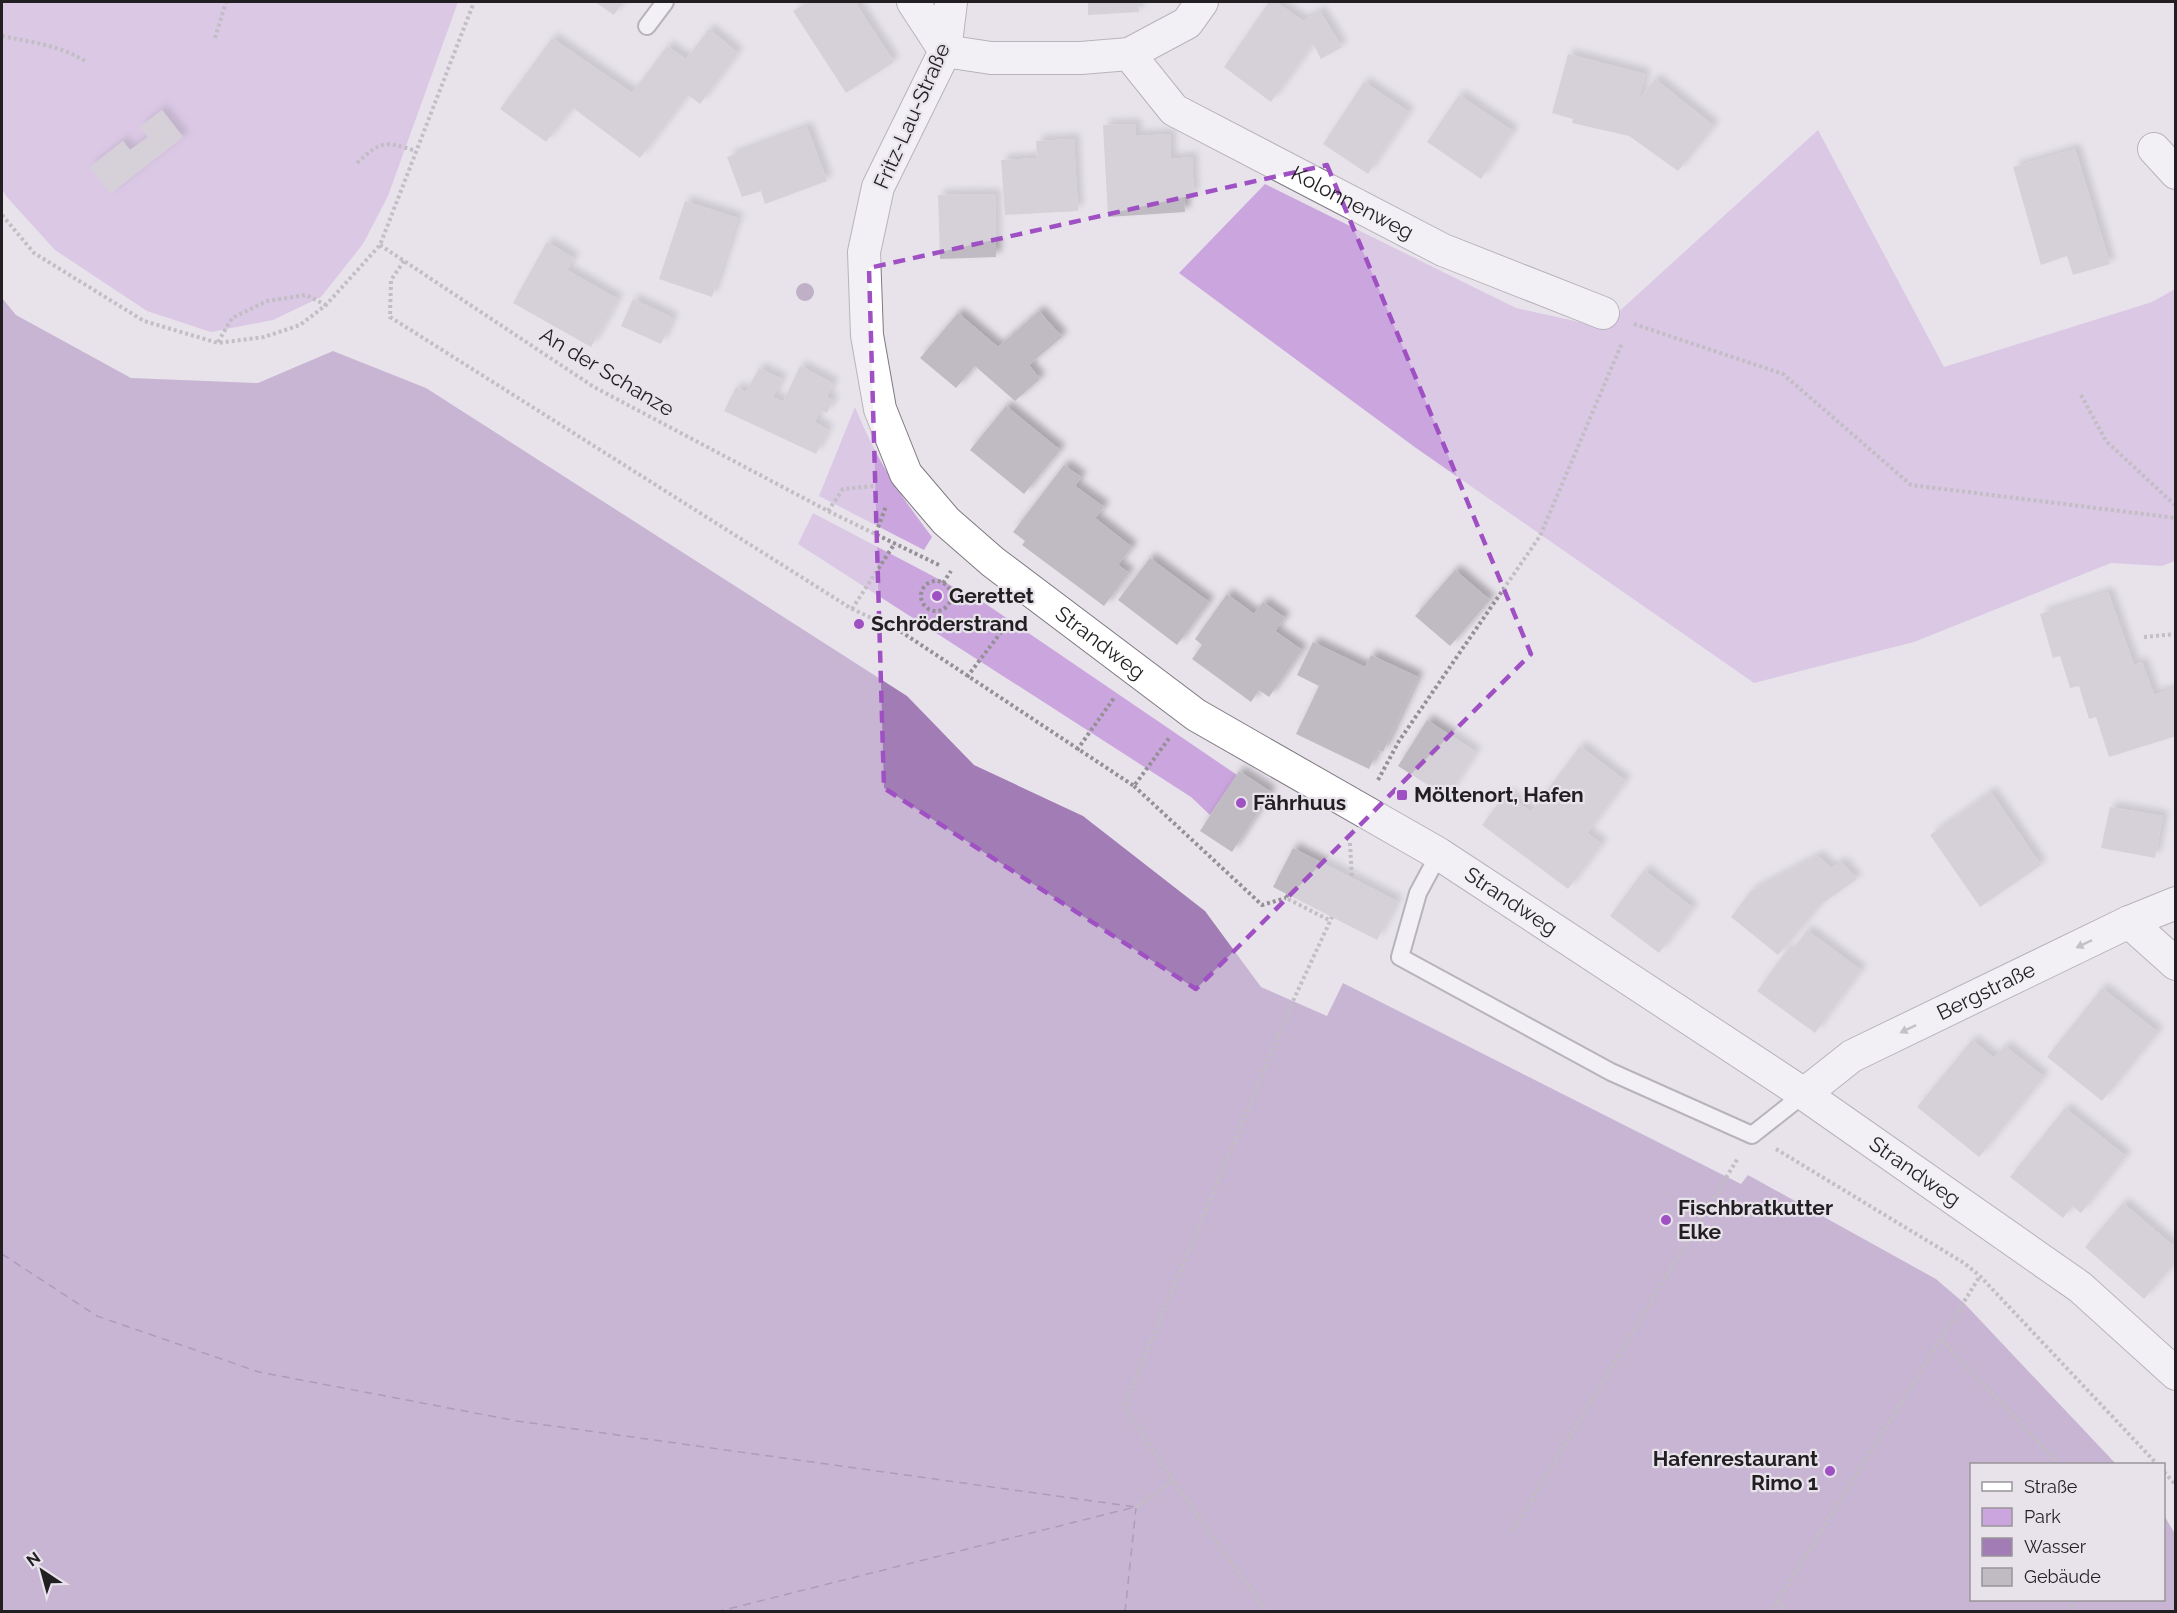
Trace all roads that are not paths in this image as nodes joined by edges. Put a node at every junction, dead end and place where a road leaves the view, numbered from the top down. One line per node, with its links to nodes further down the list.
1 (665, 2): 5 (lane)
2 (913, 2): 6 (street)
3 (951, 2): 6 (street, Fritz-Lau-Straße)
4 (1202, 2): 7 (street)
5 (647, 26)
6 (945, 51): 7 (street); 11 (street, Fritz-Lau-Straße)
7 (1129, 54): 10 (street, Kolonnenweg)
8 (2154, 149): 9 (street)
9 (2175, 173)
10 (1603, 313)
11 (880, 409): 12 (street, Strandweg)
12 (1439, 854): 16 (street, Strandweg); 16 (lane)
13 (2175, 903): 14 (street, Bergstraße)
14 (2129, 922): 15 (street); 16 (street, Bergstraße, one-way to 16)
15 (2175, 964)
16 (1804, 1094): 17 (street, Strandweg)
17 (2175, 1374)

